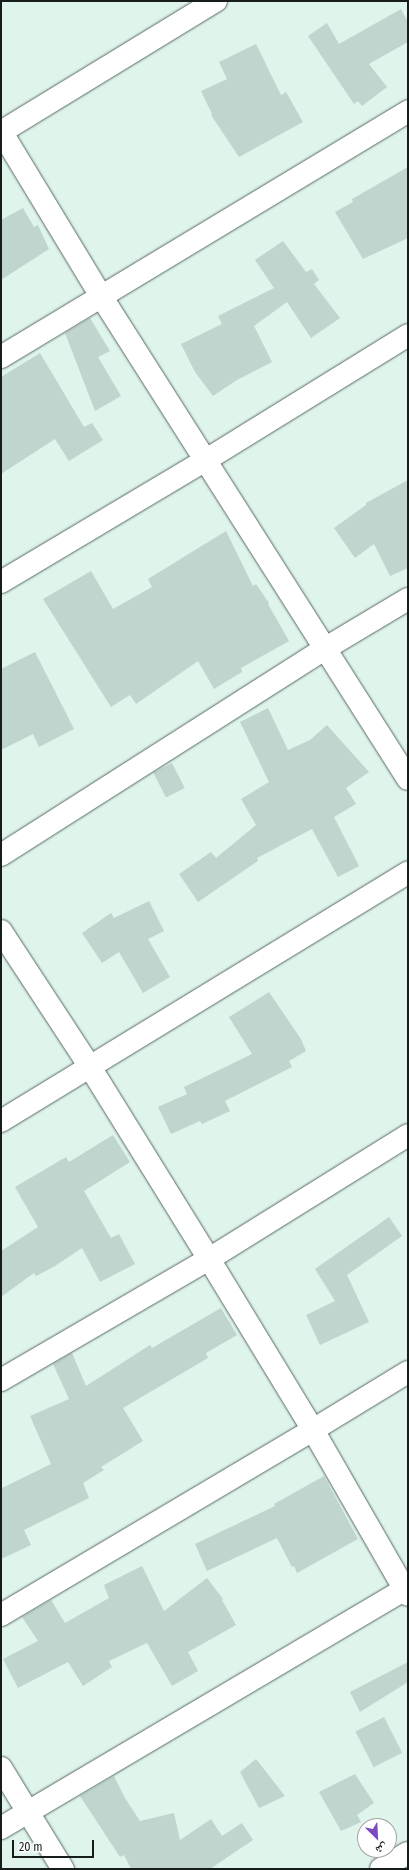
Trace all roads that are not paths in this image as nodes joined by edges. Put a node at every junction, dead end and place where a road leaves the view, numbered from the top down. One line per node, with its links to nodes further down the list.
1 (216, 1): 3 (street)
2 (408, 111): 4 (street)
3 (1, 131): 4 (street)
4 (101, 296): 6 (street); 7 (street)
5 (408, 335): 7 (street)
6 (1, 357)
7 (206, 460): 8 (street); 10 (street)
8 (1, 582)
9 (408, 599): 10 (street)
10 (326, 648): 11 (street); 12 (street)
11 (408, 779)
12 (1, 855)
13 (408, 873): 15 (street)
14 (1, 931): 15 (street)
15 (90, 1067): 16 (street); 18 (street)
16 (1, 1122)
17 (408, 1135): 18 (street)
18 (209, 1259): 20 (street); 21 (street)
19 (408, 1372): 21 (street)
20 (1, 1380)
21 (313, 1430): 22 (street); 23 (street)
22 (407, 1590): 25 (street)
23 (1, 1615)
24 (1, 1768): 25 (street)
25 (28, 1812): 26 (street); 28 (street)
26 (1, 1828)
27 (408, 1853): 29 (street)
28 (63, 1869)
29 (380, 1869)

